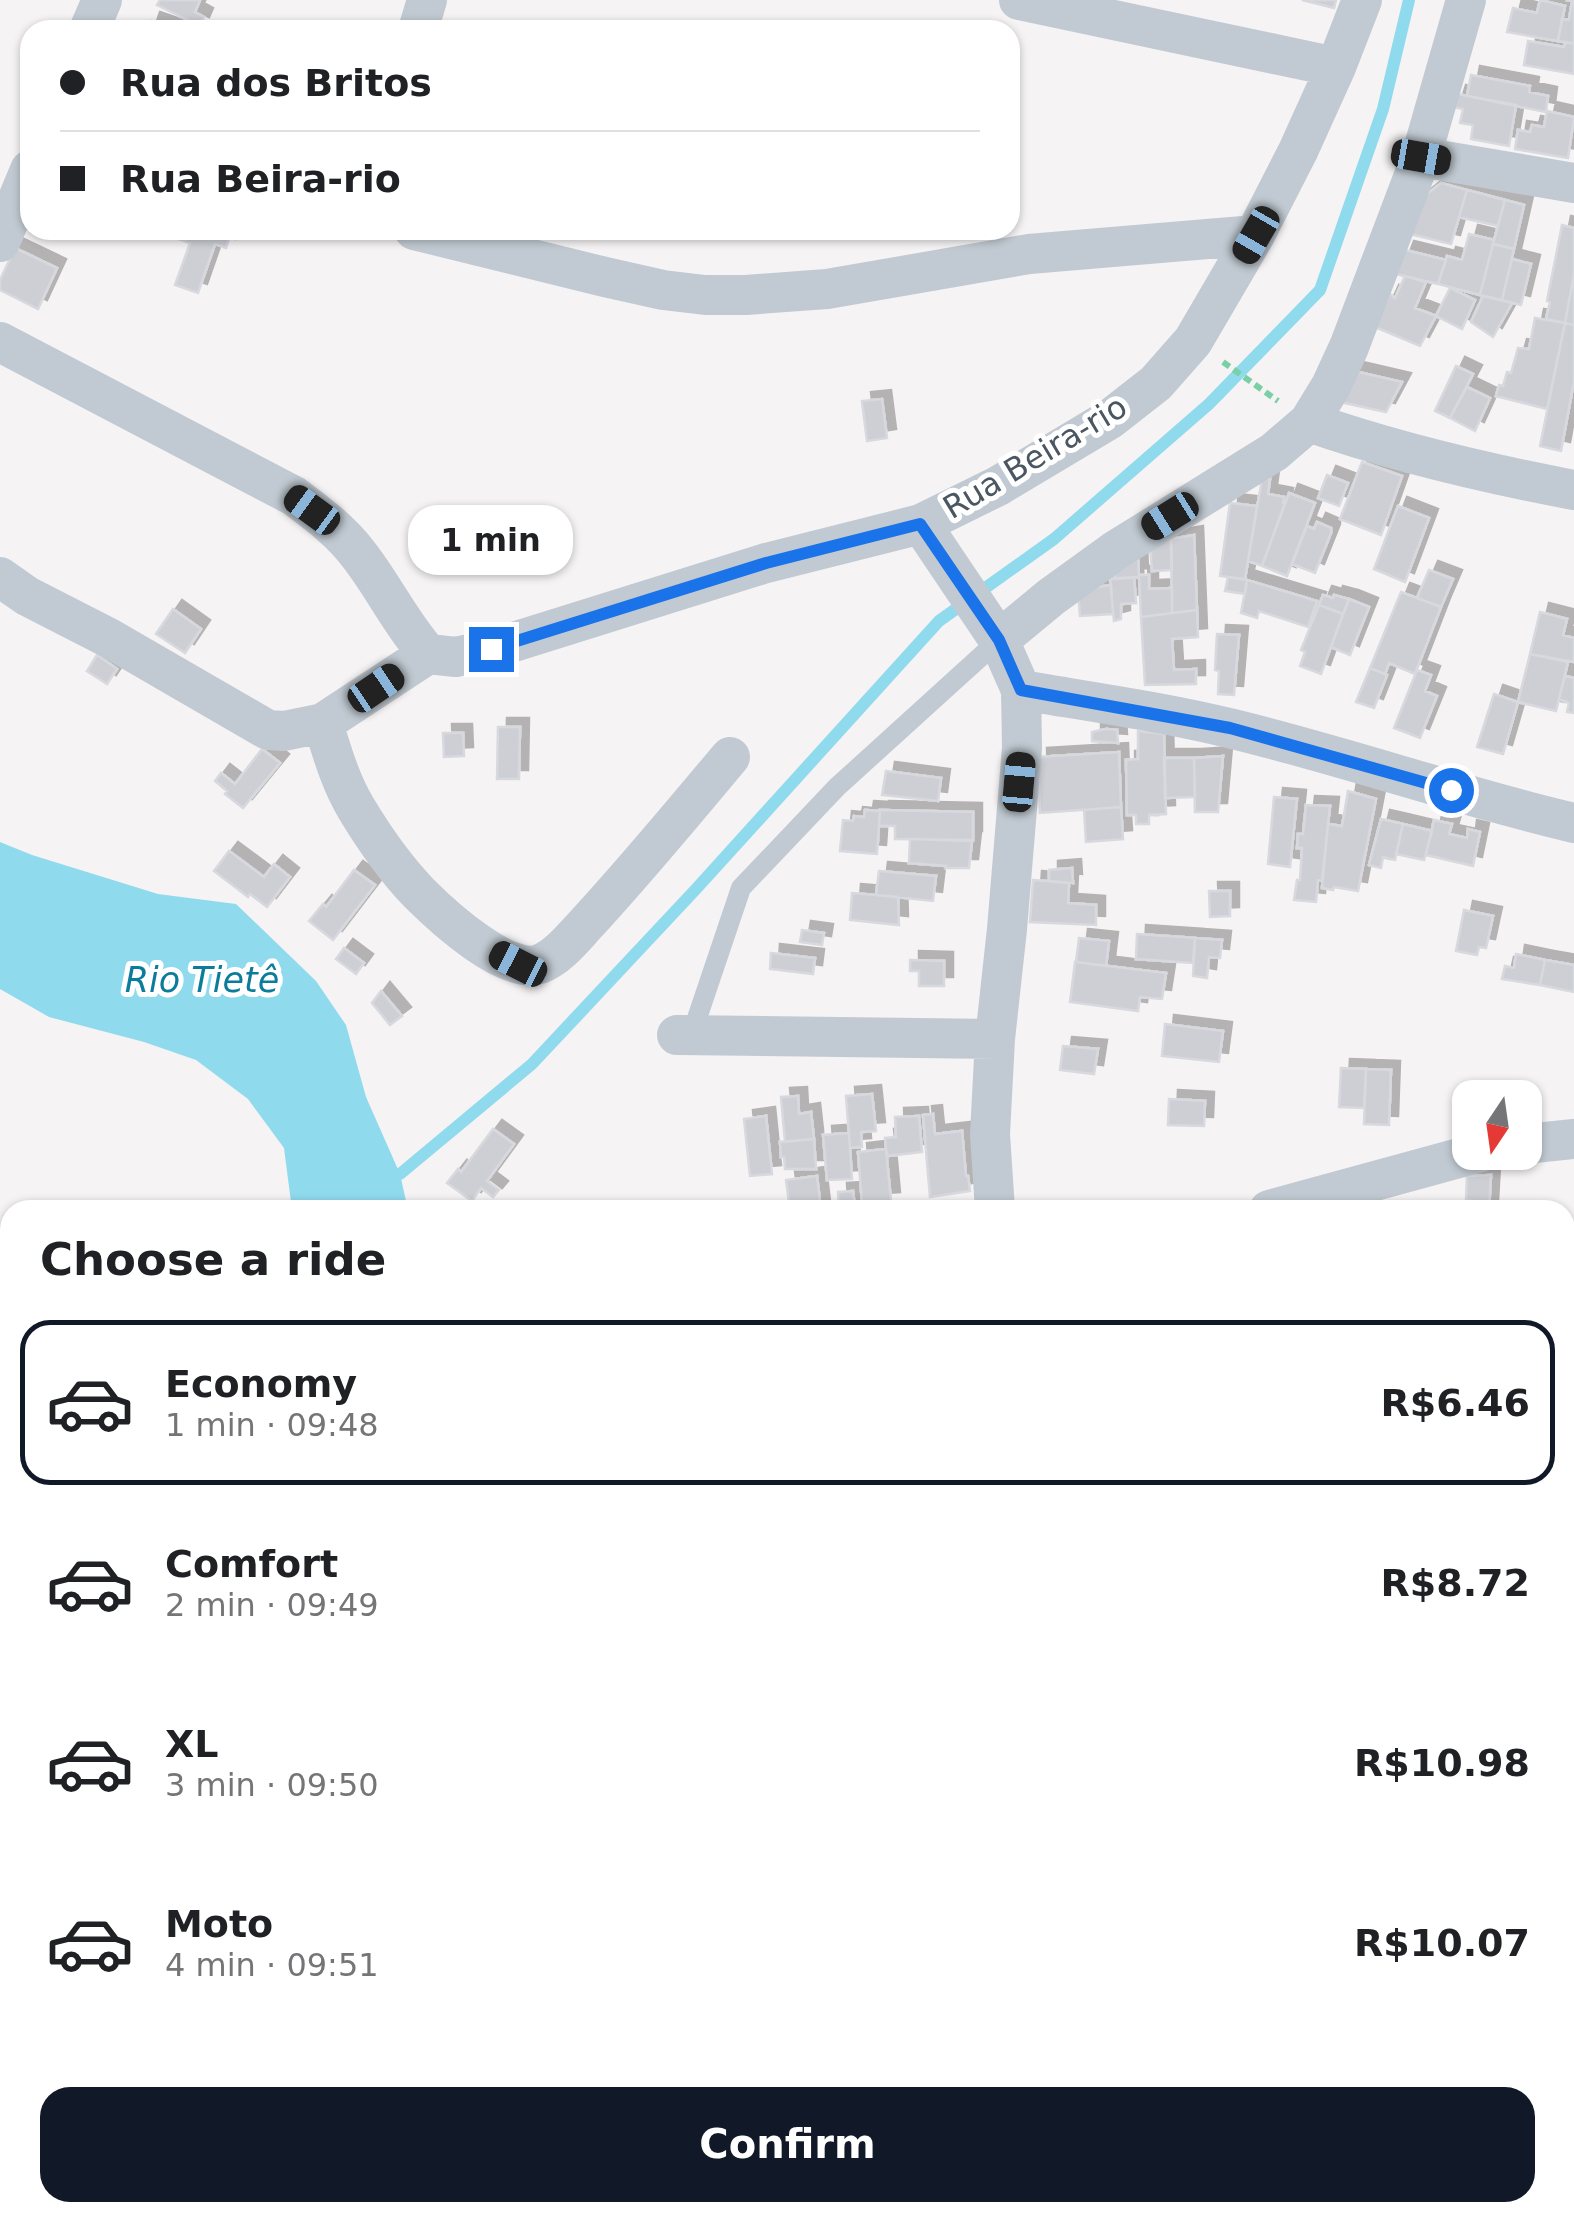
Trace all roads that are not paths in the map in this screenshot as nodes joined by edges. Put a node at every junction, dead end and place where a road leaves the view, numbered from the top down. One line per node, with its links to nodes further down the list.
1 (1019, 0): 4 (street)
2 (1362, 0): 4 (street, Rua Beira-rio)
3 (1466, 0): 5 (street)
4 (1336, 67): 8 (street, Rua Beira-rio)
5 (1421, 157): 6 (street); 12 (street)
6 (1574, 183)
7 (20, 194): 10 (street)
8 (1256, 235): 9 (street); 14 (street, Rua Beira-rio)
9 (454, 240)
10 (0, 242)
11 (0, 342): 17 (street)
12 (1295, 413): 13 (street); 16 (street)
13 (1574, 490)
14 (930, 537): 16 (street); 17 (street, Rua Beira-rio)
15 (0, 578): 19 (street)
16 (994, 631): 18 (street); 22 (lane)
17 (428, 654): 19 (street)
18 (1021, 690): 21 (street); 23 (street)
19 (323, 722): 20 (street)
20 (730, 757)
21 (1574, 823)
22 (684, 1036): 23 (street)
23 (995, 1039): 27 (street)
24 (1574, 1138): 25 (street)
25 (1542, 1142)
26 (1452, 1160): 28 (street)
27 (994, 1200)
28 (1306, 1200)

